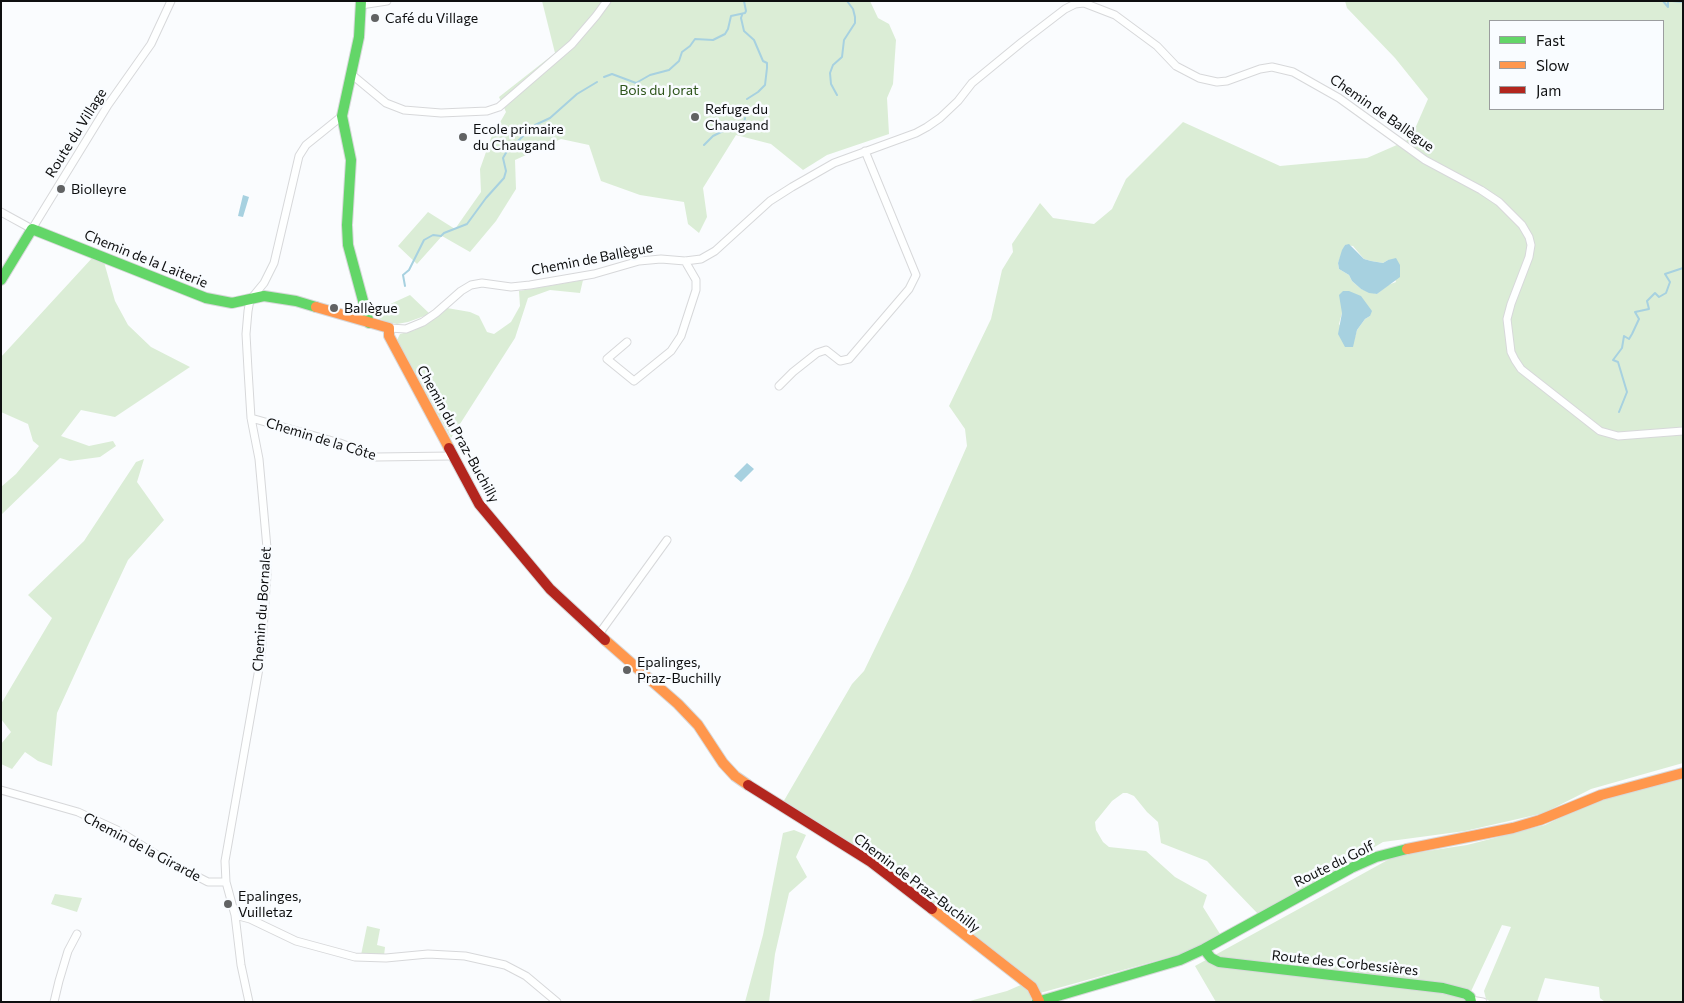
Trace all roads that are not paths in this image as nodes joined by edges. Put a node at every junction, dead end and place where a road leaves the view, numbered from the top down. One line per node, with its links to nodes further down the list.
1 (171, 1): 10 (street, Route du Village)
2 (386, 1): 4 (street)
3 (606, 1): 6 (street)
4 (361, 3): 6 (street)
5 (1075, 3): 8 (street, Chemin de Ballègue); 19 (street, Chemin de Ballègue)
6 (351, 74): 7 (street)
7 (342, 116): 13 (street); 14 (street)
8 (865, 151): 11 (street, Chemin de Ballègue); 17 (street)
9 (1, 212): 10 (street)
10 (32, 229): 12 (street, Route du Village); 13 (street, Chemin de la Laiterie)
11 (685, 261): 15 (street, Chemin de Ballègue); 16 (street)
12 (1, 280)
13 (250, 300): 14 (street, Chemin de la Laiterie); 18 (street, Chemin du Bornalet)
14 (368, 323): 15 (street, Chemin de Ballègue)
15 (389, 328): 20 (street, Chemin du Praz-Buchilly)
16 (627, 342)
17 (779, 386)
18 (252, 418): 20 (street, Chemin de la Côte); 26 (street, Chemin du Bornalet)
19 (1683, 431)
20 (452, 456): 22 (street, Chemin du Praz-Buchilly)
21 (667, 540): 22 (street)
22 (599, 634): 23 (street, Chemin du Praz-Buchilly)
23 (706, 736): 34 (street, Chemin de Praz-Buchilly)
24 (1683, 772): 29 (street, Route du Golf)
25 (1, 790): 26 (street, Chemin de la Girarde)
26 (226, 882): 27 (street, Chemin du Bornalet)
27 (235, 915): 32 (street, Chemin du Bornalet); 33 (street)
28 (77, 934): 31 (street)
29 (1204, 949): 30 (street, Route des Corbessières); 34 (street, Route du Golf)
30 (1471, 1001): 35 (street, Route des Corbessières)
31 (54, 1002)
32 (249, 1002)
33 (557, 1002)
34 (1038, 1002)
35 (1484, 1002)

